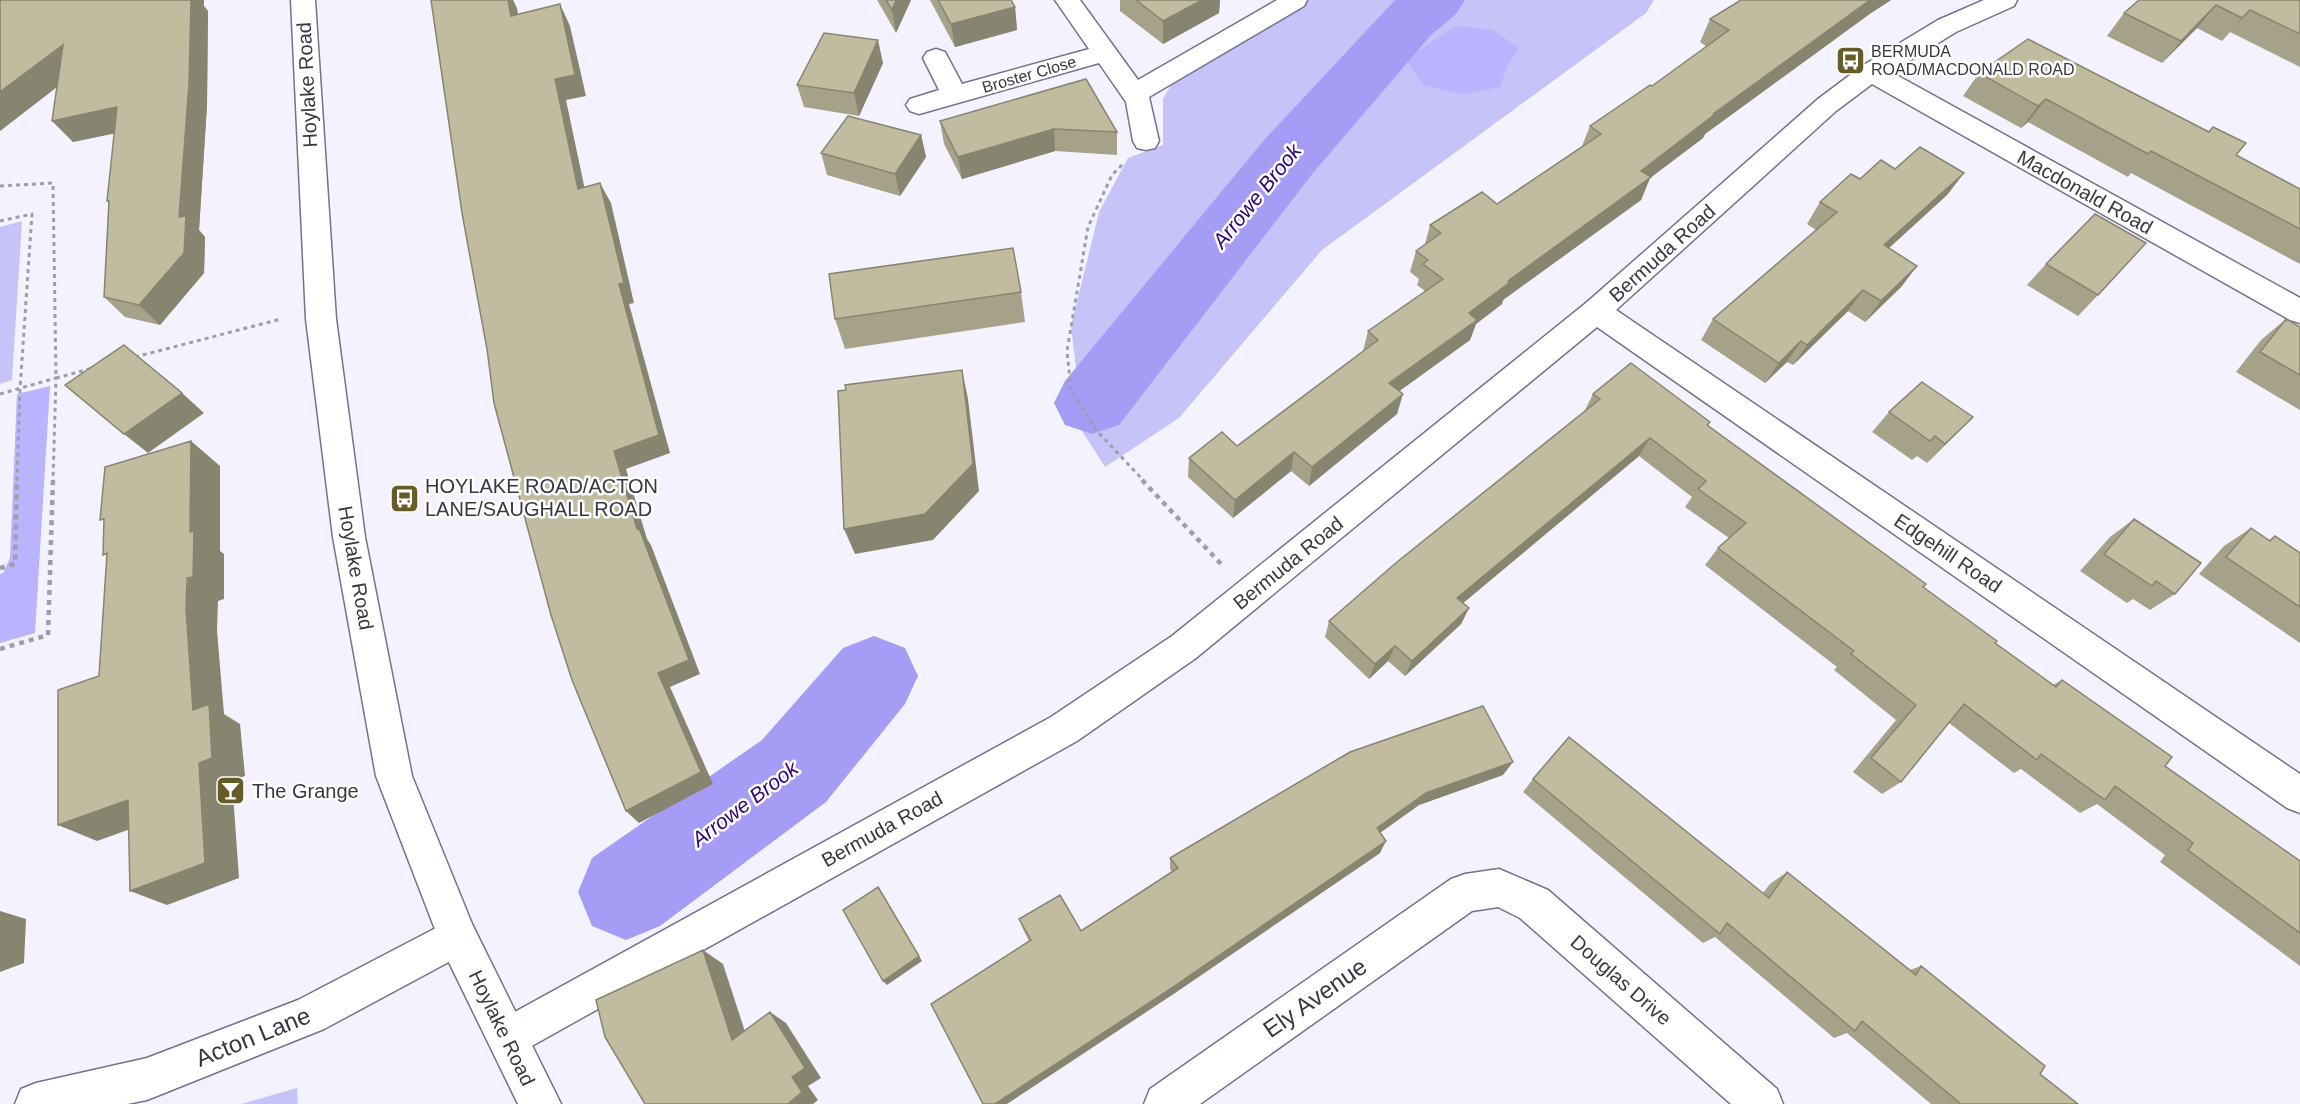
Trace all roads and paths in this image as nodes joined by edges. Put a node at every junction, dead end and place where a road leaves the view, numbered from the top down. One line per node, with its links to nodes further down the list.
1 (303, 0): 14 (street, Hoylake Road)
2 (1067, 0): 5 (street)
3 (1295, 0): 8 (street)
4 (2006, 0): 7 (street, Bermuda Road)
5 (1104, 53): 8 (street); 9 (street, Broster Close)
6 (936, 58): 9 (street, Broster Close)
7 (1871, 72): 15 (street, Bermuda Road); 16 (street, Macdonald Road)
8 (1134, 94): 11 (street)
9 (954, 95): 10 (street, Broster Close)
10 (919, 105)
11 (1146, 141): 23 (path)
12 (0, 186): 19 (path)
13 (0, 221): 20 (path)
14 (320, 309): 17 (path); 27 (street, Hoylake Road)
15 (1596, 311): 23 (street, Bermuda Road); 25 (street, Edgehill Road)
16 (2300, 312)
17 (125, 360)
18 (102, 366): 19 (path)
19 (56, 378): 20 (path); 24 (path)
20 (20, 389): 21 (path); 22 (path)
21 (0, 394)
22 (0, 568)
23 (1250, 594): 28 (street, Bermuda Road)
24 (0, 649)
25 (2300, 795)
26 (1465, 893): 31 (street, Ely Avenue); 32 (street, Douglas Drive)
27 (457, 936): 28 (street, Hoylake Road); 29 (street, Acton Lane)
28 (507, 1038): 30 (street, Hoylake Road)
29 (36, 1104)
30 (540, 1104)
31 (1165, 1104)
32 (1762, 1104)

